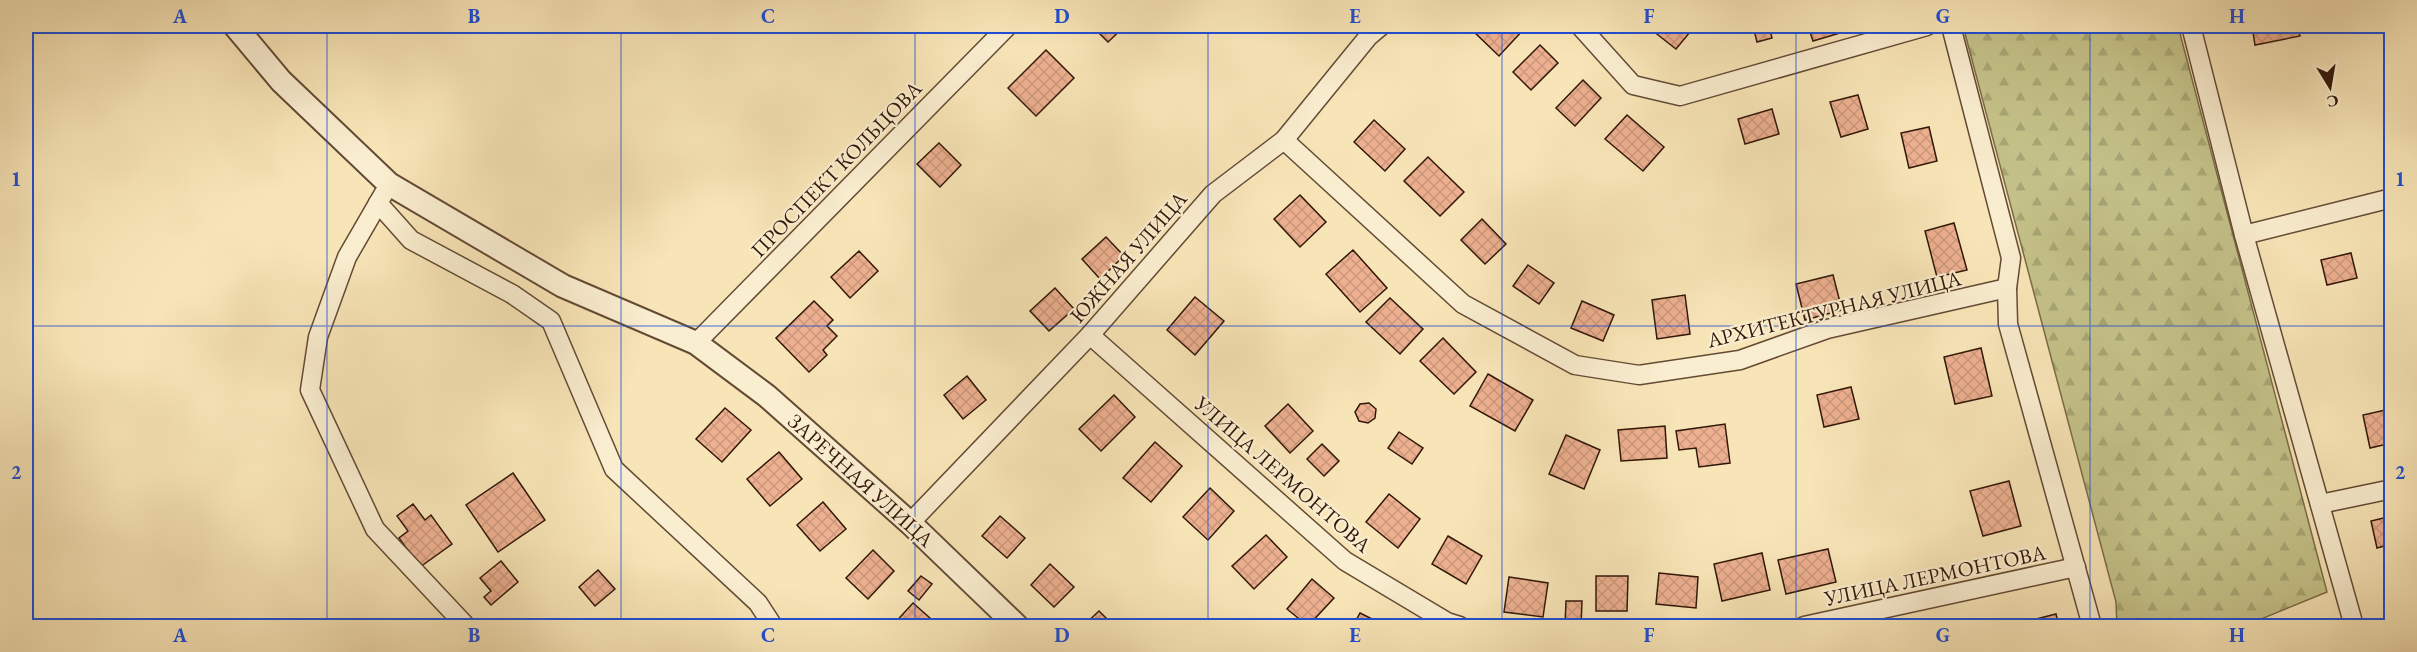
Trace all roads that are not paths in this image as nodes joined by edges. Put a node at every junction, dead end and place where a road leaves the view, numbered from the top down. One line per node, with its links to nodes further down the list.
1 (235, 26): 9 (street, ЗАРЕЧНАЯ УЛИЦА)
2 (1008, 26): 14 (street, ПРОСПЕКТ КОЛЬЦОВА)
3 (1382, 26): 8 (street, ЮЖНАЯ УЛИЦА)
4 (1580, 26): 5 (street)
5 (1927, 26)
6 (1951, 26): 12 (street)
7 (2191, 26): 11 (street)
8 (1284, 140): 12 (street, АРХИТЕКТУРНАЯ УЛИЦА); 13 (street, ЮЖНАЯ УЛИЦА)
9 (383, 194): 14 (street, ЗАРЕЧНАЯ УЛИЦА); 19 (street); 20 (street)
10 (2391, 198): 11 (street)
11 (2244, 235): 16 (street)
12 (2007, 288): 18 (street)
13 (1090, 335): 17 (street, ЮЖНАЯ УЛИЦА); 22 (street, УЛИЦА ЛЕРМОНТОВА)
14 (696, 343): 17 (street, ЗАРЕЧНАЯ УЛИЦА)
15 (2391, 489): 16 (street)
16 (2320, 504): 25 (street)
17 (910, 523): 21 (street, ЗАРЕЧНАЯ УЛИЦА)
18 (2076, 567): 23 (street, УЛИЦА ЛЕРМОНТОВА); 24 (street)
19 (466, 627)
20 (773, 627)
21 (1017, 627)
22 (1460, 627)
23 (1804, 627)
24 (2092, 627)
25 (2354, 627)

